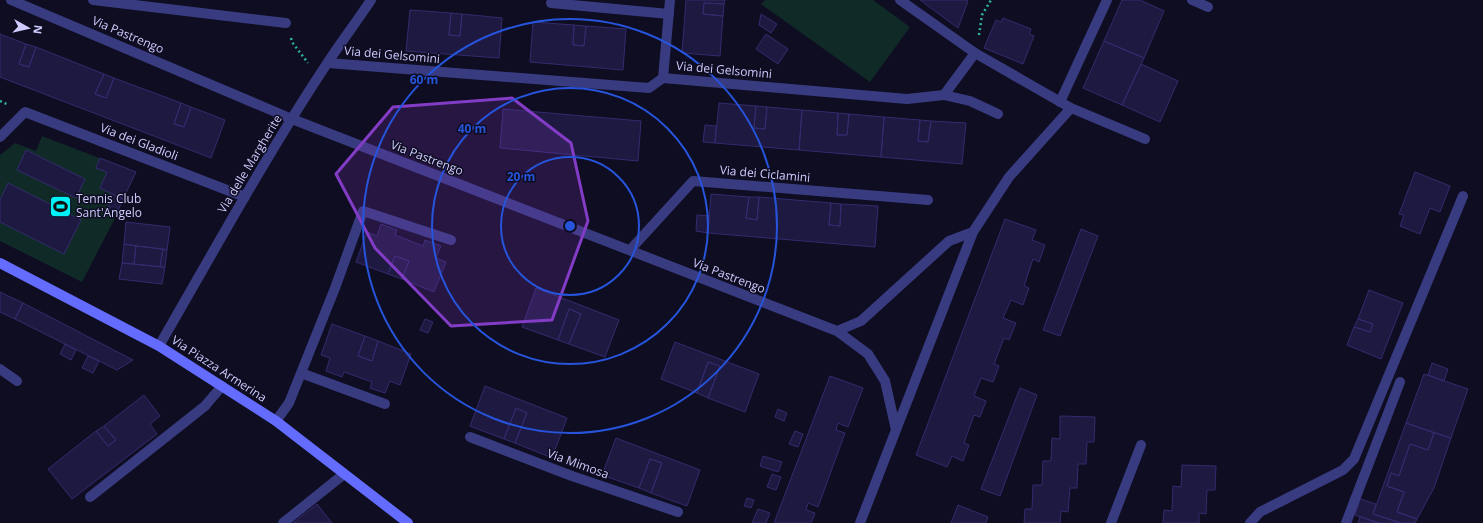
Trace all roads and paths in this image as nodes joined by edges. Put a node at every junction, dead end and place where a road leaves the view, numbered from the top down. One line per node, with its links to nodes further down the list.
1 (11, 0): 12 (street, Via Pastrengo)
2 (40, 0): 12 (street)
3 (93, 0): 14 (street)
4 (371, 0): 16 (street, Via delle Margherite)
5 (670, 0): 13 (street)
6 (900, 0): 15 (street)
7 (991, 0): 15 (path)
8 (1107, 0): 20 (street)
9 (1192, 0): 11 (street)
10 (551, 3): 13 (street)
11 (1208, 7)
12 (33, 8): 23 (street, Via Pastrengo)
13 (669, 14): 18 (street)
14 (286, 23): 17 (path)
15 (975, 53): 19 (street); 20 (street)
16 (328, 63): 17 (street, Via delle Margherite); 18 (street, Via dei Gelsomini)
17 (320, 74): 23 (street, Via delle Margherite)
18 (663, 78): 19 (street, Via dei Gelsomini)
19 (944, 95): 22 (street, Via dei Gelsomini)
20 (1060, 102): 21 (street)
21 (1070, 108): 25 (street); 29 (street)
22 (998, 114)
23 (292, 119): 27 (street, Via delle Margherite); 31 (street, Via Pastrengo)
24 (0, 137): 27 (street, Via dei Gladioli)
25 (1145, 139)
26 (1463, 196): 52 (street)
27 (245, 197): 34 (street, Via delle Margherite)
28 (928, 200): 31 (street, Via dei Ciclamini)
29 (973, 232): 33 (street); 42 (street)
30 (451, 240): 36 (street)
31 (630, 250): 33 (street, Via Pastrengo)
32 (0, 263): 34 (street, Via Piazza Armerina)
33 (837, 331): 42 (street, Via Pastrengo)
34 (159, 346): 39 (street, Via Piazza Armerina)
35 (0, 369): 37 (street)
36 (301, 373): 40 (street); 41 (street)
37 (17, 381)
38 (1400, 382): 53 (street)
39 (222, 386): 41 (street, Via Piazza Armerina); 46 (street)
40 (385, 404)
41 (276, 421): 45 (street, Via Piazza Armerina)
42 (896, 430): 50 (street)
43 (470, 437): 47 (street, Via Mimosa)
44 (1141, 445): 51 (street)
45 (344, 474): 48 (street, Via Piazza Armerina); 49 (street)
46 (90, 497)
47 (678, 512)
48 (406, 522)
49 (283, 523)
50 (860, 523)
51 (1111, 523)
52 (1250, 523)
53 (1346, 523)

